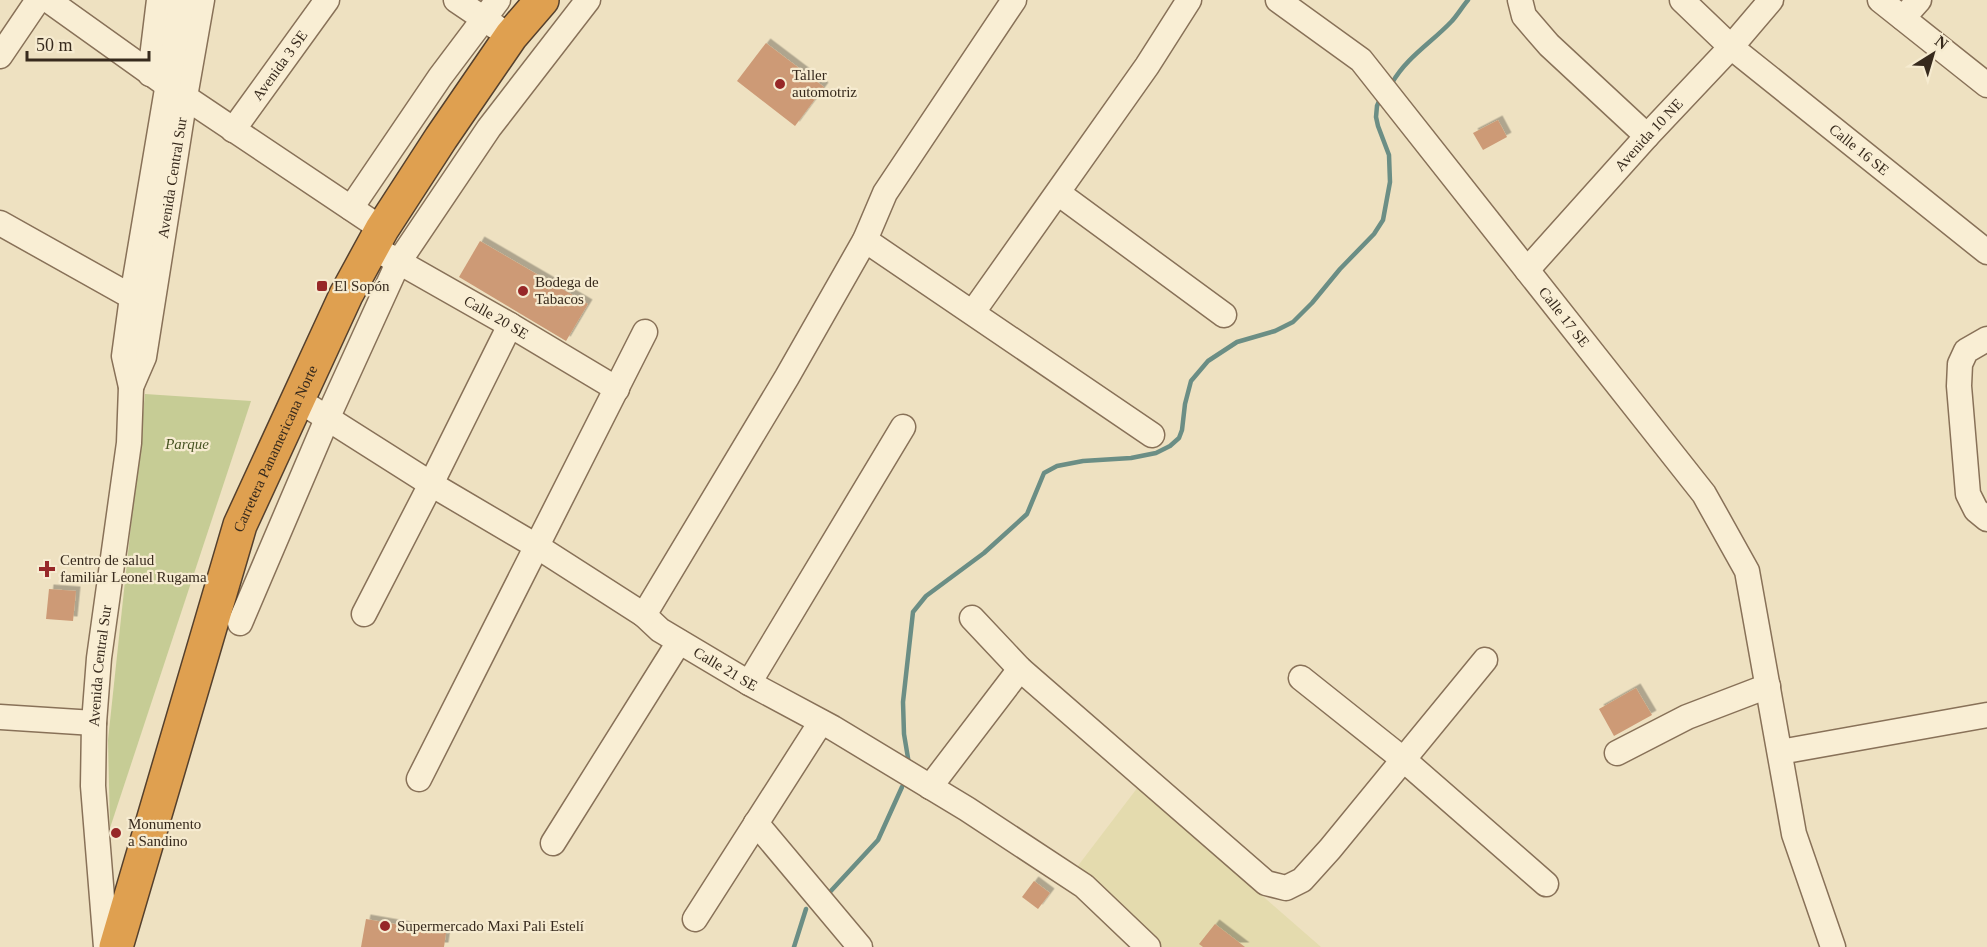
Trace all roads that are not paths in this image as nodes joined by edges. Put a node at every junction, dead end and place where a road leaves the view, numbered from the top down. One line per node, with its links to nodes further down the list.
1 (38, 0): 22 (street)
2 (48, 0): 23 (street, Calle 20 SE)
3 (159, 0): 23 (street)
4 (182, 0): 23 (street, Avenida Central Sur)
5 (202, 0): 23 (street, Avenida Central Sur)
6 (327, 0): 25 (street, Avenida 3 SE)
7 (456, 0): 18 (street)
8 (542, 0): 20 (highway, Carretera Panamericana Norte)
9 (588, 0): 31 (street)
10 (1014, 0): 30 (street)
11 (1189, 0): 27 (street)
12 (1278, 0): 33 (street, Calle 17 SE)
13 (1520, 0): 26 (street)
14 (1682, 0): 21 (street, Calle 16 SE)
15 (1771, 0): 21 (street, Avenida 10 NE)
16 (1880, 0): 19 (street)
17 (1919, 0): 19 (street)
18 (490, 9): 20 (street); 28 (street)
19 (1903, 18): 24 (street)
20 (511, 36): 31 (highway, Carretera Panamericana Norte)
21 (1731, 47): 26 (street, Avenida 10 NE); 32 (street, Calle 16 SE)
22 (0, 56)
23 (167, 85): 25 (street, Calle 20 SE); 34 (street, Avenida Central Sur); 40 (street, Avenida Central Sur)
24 (1987, 85)
25 (233, 130): 28 (street, Calle 20 SE)
26 (1647, 136): 33 (street, Avenida 10 NE)
27 (1058, 193): 35 (street); 36 (street)
28 (351, 208): 31 (street, Calle 20 SE)
29 (1, 226): 34 (street)
30 (865, 240): 35 (street); 50 (street)
31 (384, 246): 37 (street, Calle 20 SE); 42 (highway, Carretera Panamericana Norte); 43 (street)
32 (1987, 252)
33 (1527, 270): 58 (street, Calle 17 SE)
34 (132, 297): 40 (street, Avenida Central Sur)
35 (973, 312): 45 (street)
36 (1224, 315)
37 (510, 325): 41 (street, Calle 20 SE); 46 (street)
38 (645, 332): 41 (street)
39 (1987, 339): 47 (street)
40 (131, 387): 62 (street, Avenida Central Sur)
41 (617, 389): 48 (street)
42 (297, 399): 43 (street, Calle 21 SE); 73 (highway, Carretera Panamericana Norte)
43 (327, 419): 46 (street, Calle 21 SE); 52 (street)
44 (903, 427): 57 (street)
45 (1152, 435)
46 (431, 484): 48 (street, Calle 21 SE); 49 (street)
47 (1987, 519)
48 (538, 547): 50 (street, Calle 21 SE); 66 (street)
49 (364, 614)
50 (644, 615): 53 (street, Calle 21 SE)
51 (972, 618): 55 (street)
52 (240, 623)
53 (679, 642): 57 (street, Calle 21 SE); 69 (street)
54 (1485, 660): 65 (street)
55 (1020, 669): 65 (street); 67 (street)
56 (1301, 678): 65 (street)
57 (749, 683): 61 (street, Calle 21 SE)
58 (1768, 686): 63 (street, Calle 17 SE); 64 (street)
59 (1987, 715): 63 (street)
60 (0, 717): 62 (street)
61 (821, 722): 67 (street, Calle 21 SE); 68 (street)
62 (94, 723): 72 (street, Avenida Central Sur)
63 (1780, 752): 76 (street, Calle 17 SE)
64 (1617, 753)
65 (1404, 760): 70 (street)
66 (419, 779)
67 (930, 787): 75 (street, Calle 21 SE)
68 (756, 823): 71 (street); 74 (street)
69 (553, 843)
70 (1546, 884)
71 (695, 919)
72 (106, 947)
73 (116, 947)
74 (860, 947)
75 (1148, 947)
76 (1833, 947)

